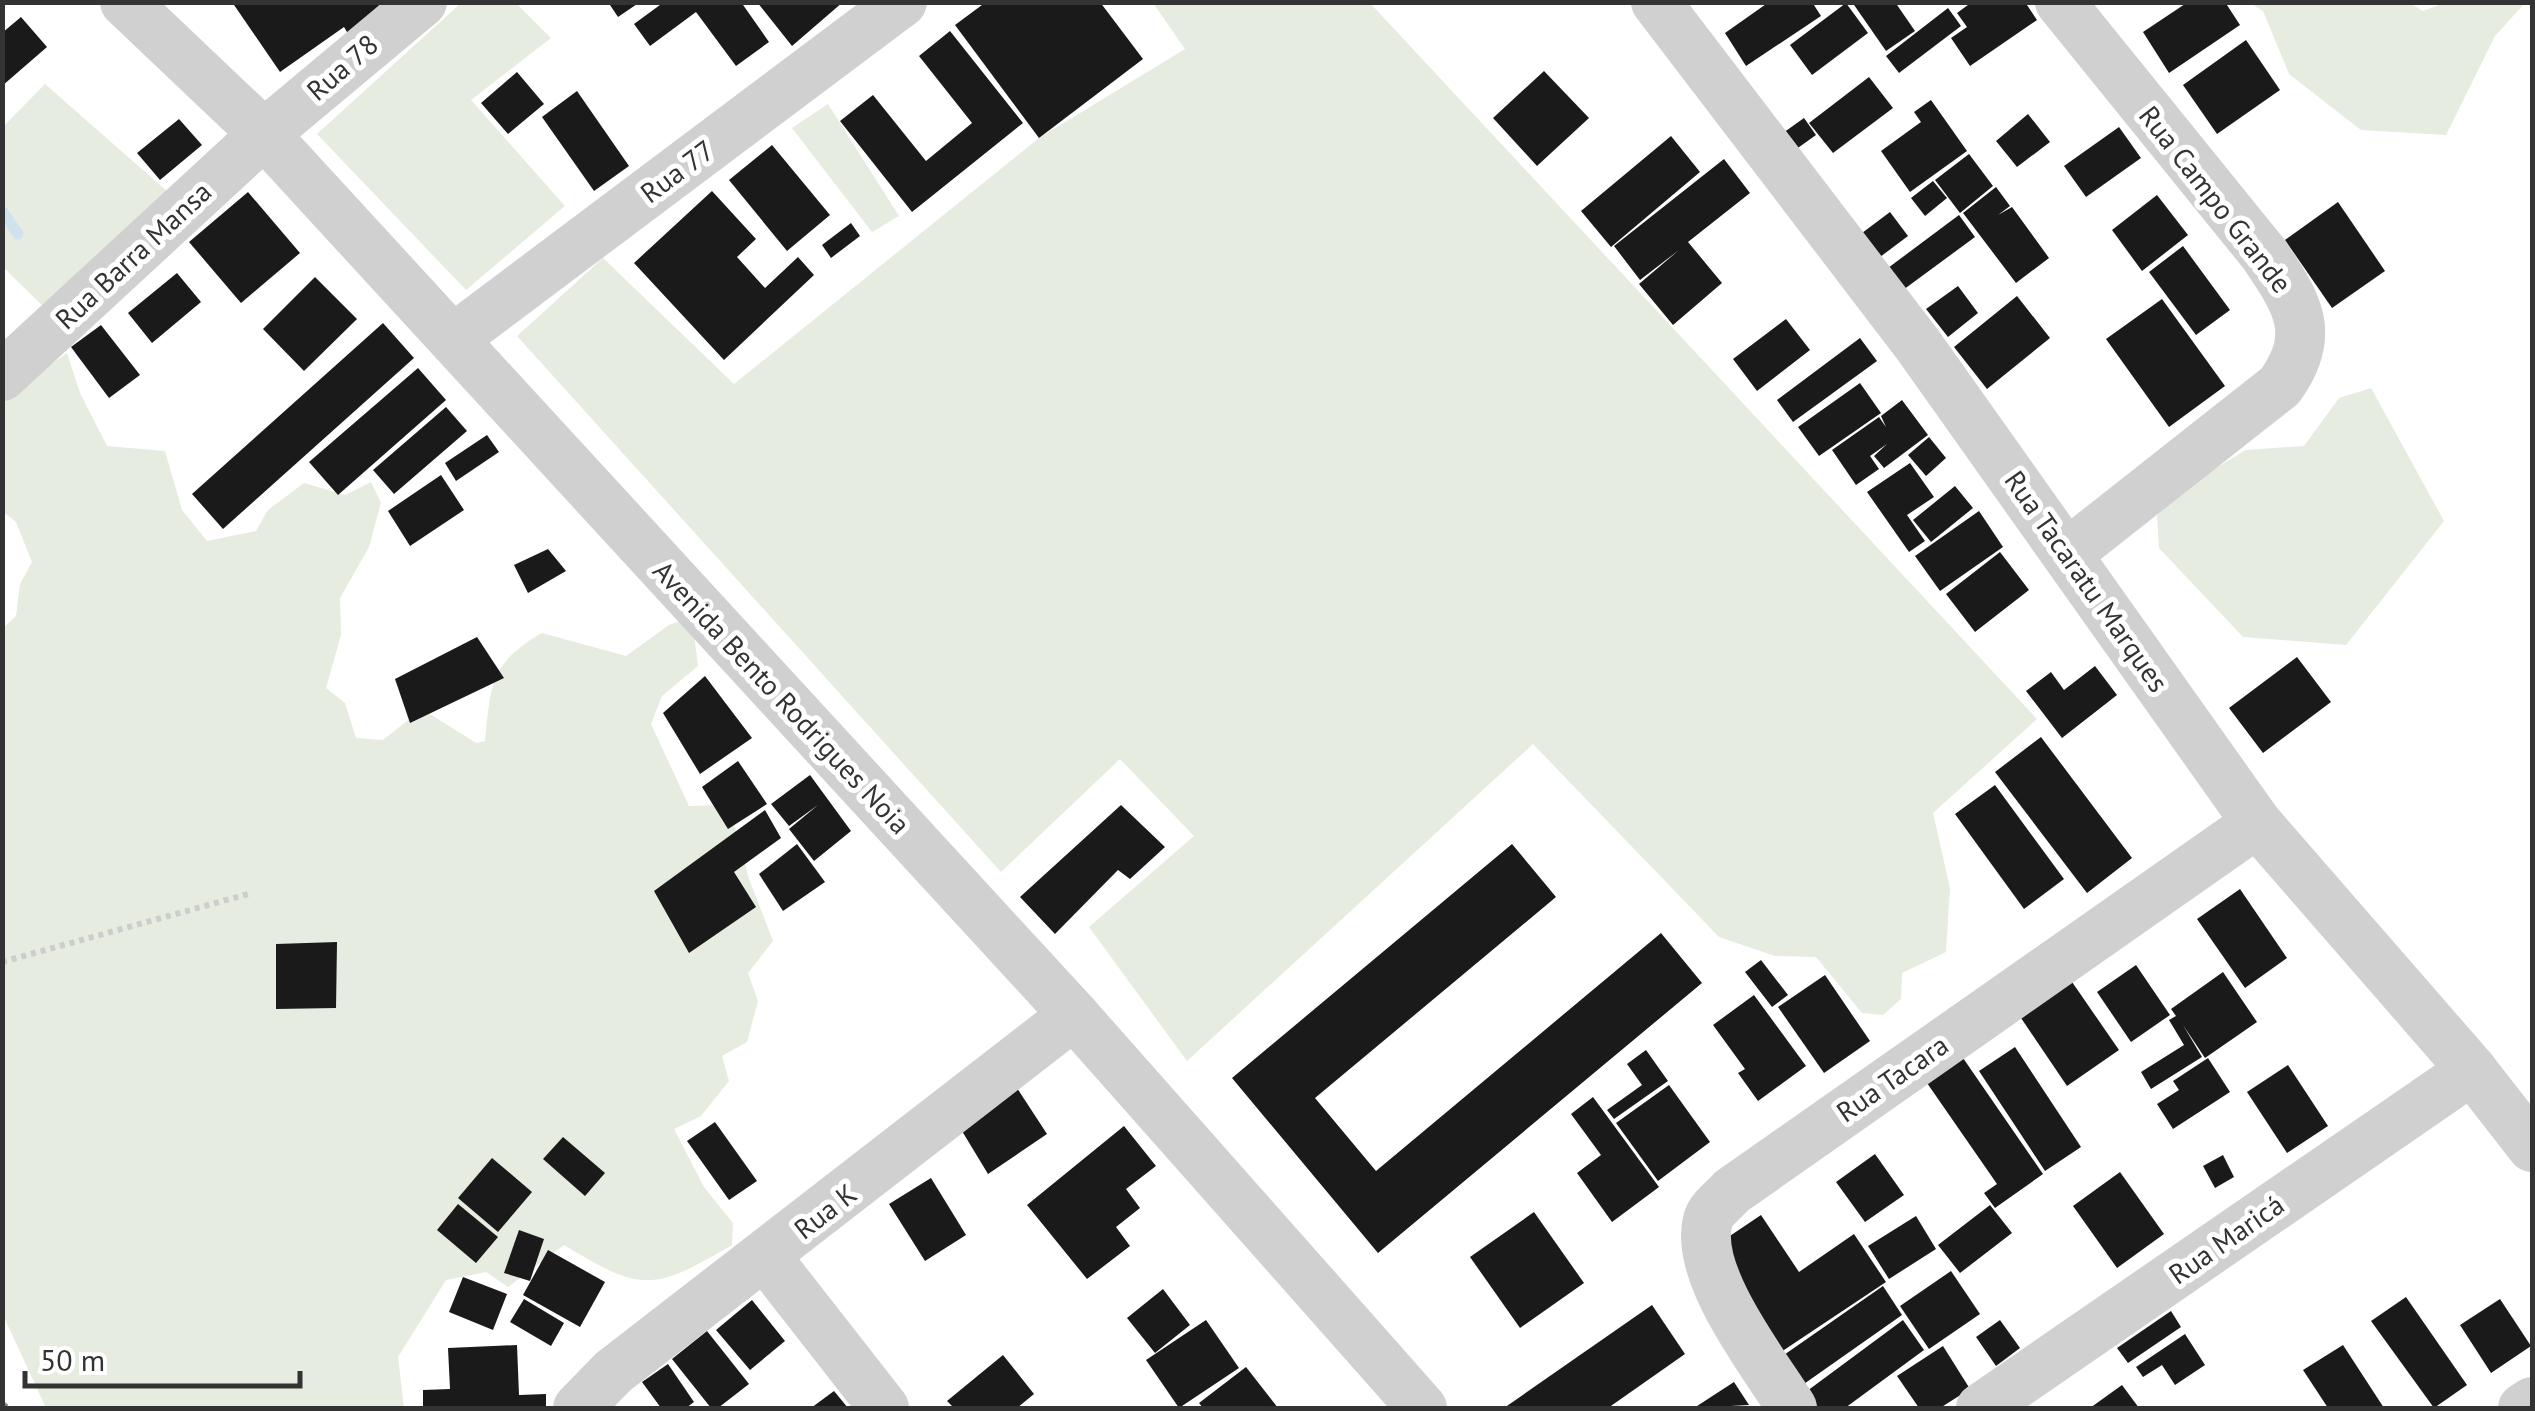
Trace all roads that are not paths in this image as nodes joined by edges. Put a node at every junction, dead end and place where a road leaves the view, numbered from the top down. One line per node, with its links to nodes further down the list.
1 (422, 2): 6 (street, Rua 78)
2 (902, 2): 7 (street, Rua 77)
3 (1656, 2): 9 (street, Rua Tacaratu Marques)
4 (2060, 2): 9 (street, Rua Campo Grande)
5 (141, 9): 6 (street, Avenida Bento Rodrigues Noia)
6 (264, 134): 7 (street, Avenida Bento Rodrigues Noia); 8 (street, Rua Barra Mansa)
7 (453, 339): 11 (street, Avenida Bento Rodrigues Noia)
8 (2, 376)
9 (2068, 553): 10 (street, Rua Tacaratu Marques)
10 (2257, 822): 12 (street, Rua Tacaratu Marques); 19 (street, Rua Tacara)
11 (1074, 1015): 14 (street, Rua K); 18 (street, Avenida Bento Rodrigues Noia)
12 (2472, 1070): 13 (street, Rua Tacaratu Marques); 20 (street, Rua Maricá)
13 (2532, 1147)
14 (766, 1257): 16 (street, Rua K); 17 (street)
15 (2532, 1402): 21 (street)
16 (578, 1408)
17 (884, 1408)
18 (1422, 1408)
19 (1792, 1408)
20 (1981, 1408)
21 (2523, 1408)

